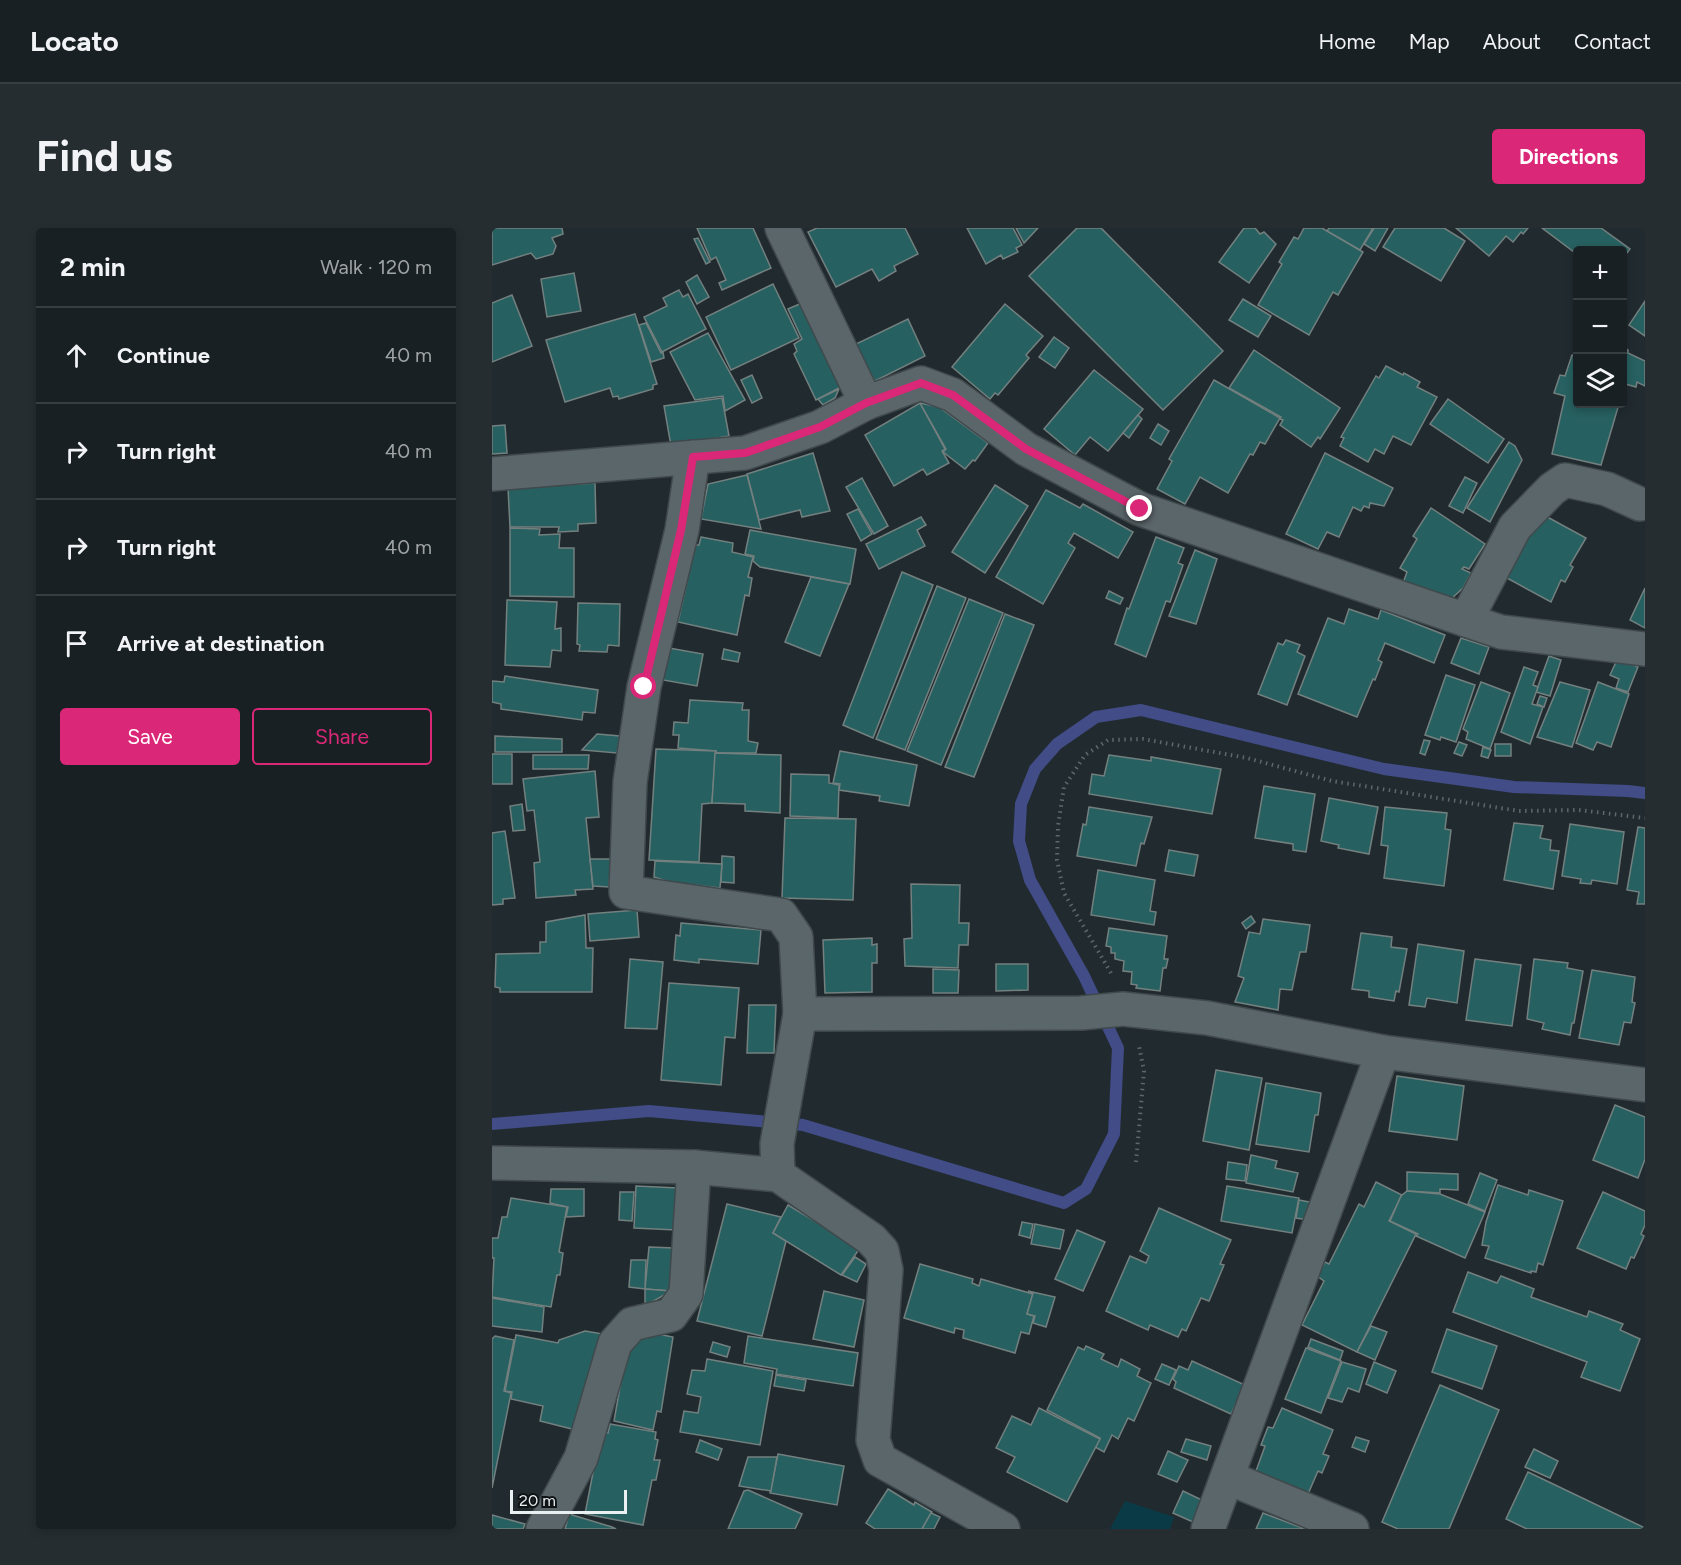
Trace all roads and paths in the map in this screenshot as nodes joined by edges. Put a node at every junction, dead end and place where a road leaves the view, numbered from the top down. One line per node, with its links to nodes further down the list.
1 (782, 228): 2 (street)
2 (866, 403): 3 (street); 6 (street)
3 (693, 457): 4 (street); 10 (street)
4 (492, 474)
5 (1640, 504): 6 (street)
6 (1466, 620): 7 (street)
7 (1645, 649)
8 (1645, 818): 9 (path)
9 (1128, 1010): 10 (street); 11 (street); 14 (path)
10 (800, 1014): 13 (street)
11 (1383, 1052): 12 (street); 17 (street)
12 (1645, 1085)
13 (778, 1160): 16 (street); 19 (street)
14 (1136, 1162)
15 (492, 1163): 16 (street)
16 (694, 1167): 18 (street)
17 (1229, 1478): 20 (street); 21 (street)
18 (543, 1529)
19 (1003, 1529)
20 (1208, 1529)
21 (1352, 1529)

